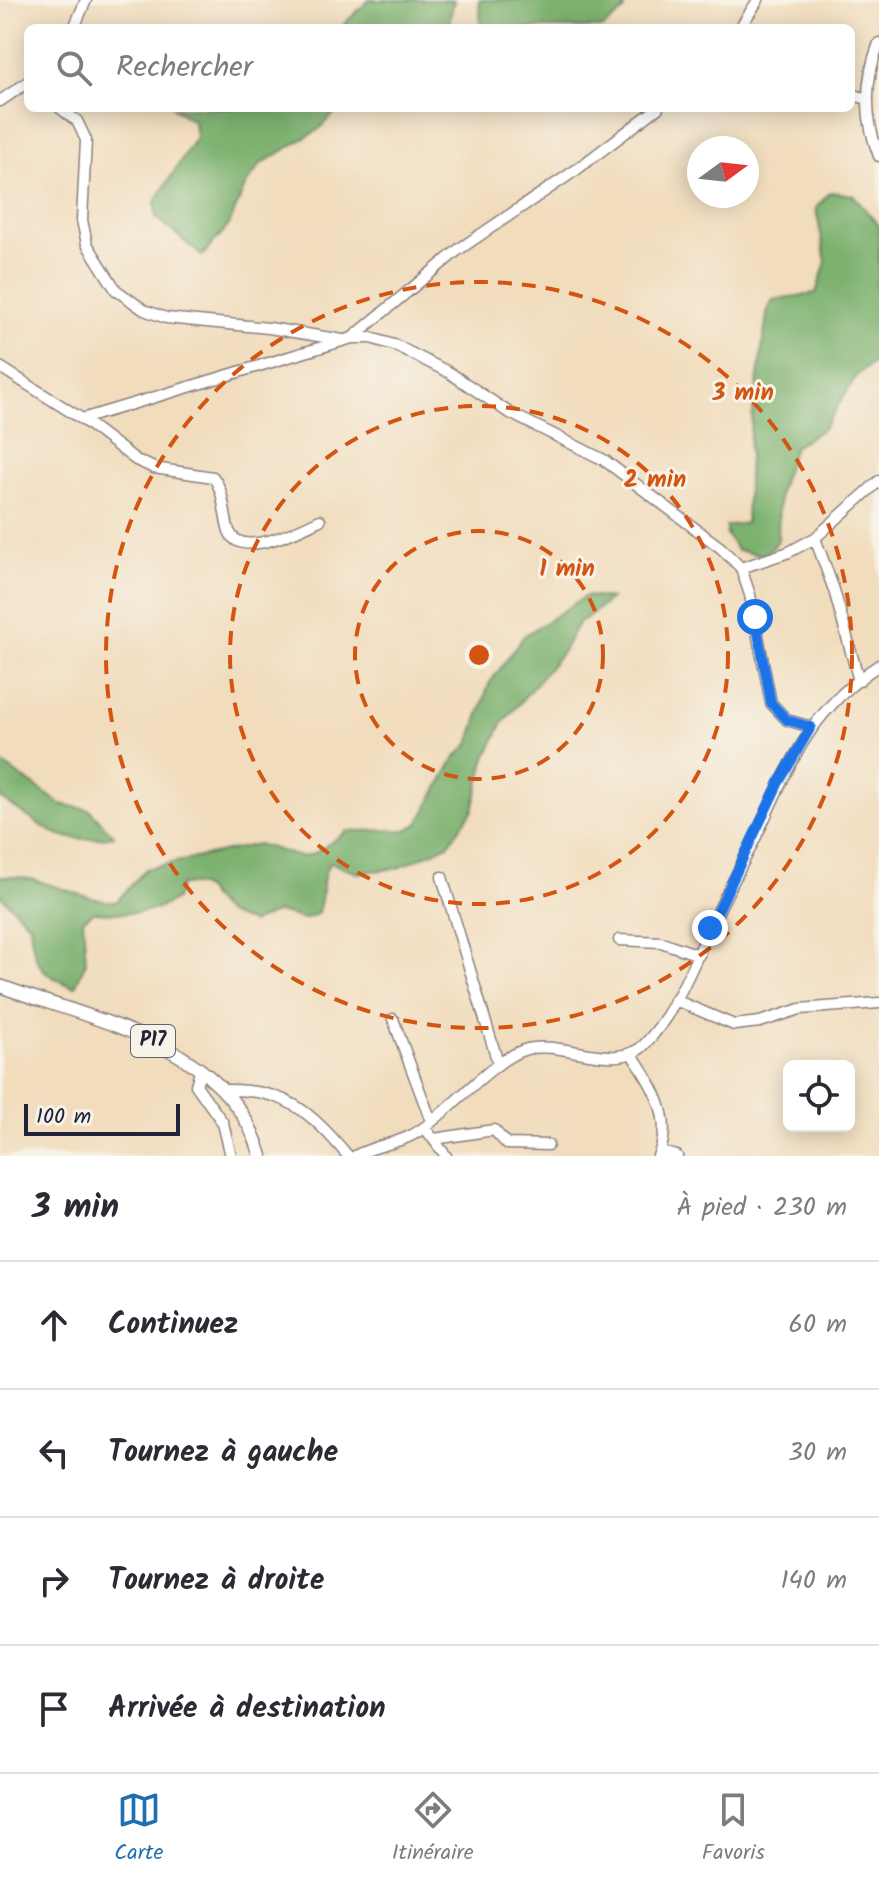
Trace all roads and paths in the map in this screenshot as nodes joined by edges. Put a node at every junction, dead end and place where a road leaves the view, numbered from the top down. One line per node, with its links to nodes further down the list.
1 (86, 0): 3 (street)
2 (758, 0): 4 (street)
3 (76, 24)
4 (743, 24)
5 (879, 43): 8 (street)
6 (24, 85): 9 (street)
7 (855, 95): 8 (street)
8 (867, 99): 12 (street)
9 (0, 101)
10 (65, 112): 13 (street)
11 (653, 112): 13 (street)
12 (879, 156)
13 (349, 340): 15 (street); 19 (street)
14 (0, 367): 15 (street)
15 (82, 419): 17 (street)
16 (879, 481): 18 (street)
17 (320, 520)
18 (815, 538): 19 (street); 21 (street)
19 (741, 568): 22 (street)
20 (879, 665): 21 (street)
21 (859, 681): 22 (street)
22 (811, 727): 25 (street)
23 (442, 877): 31 (street)
24 (619, 940): 25 (street)
25 (699, 955): 27 (street)
26 (0, 986): 32 (main road, P17)
27 (675, 1000): 28 (street); 30 (street)
28 (879, 1003)
29 (393, 1019): 34 (street)
30 (631, 1053): 31 (street); 37 (street)
31 (498, 1063): 34 (street)
32 (201, 1069): 33 (main road, P17); 38 (street)
33 (223, 1090): 39 (main road, P17); 40 (street)
34 (428, 1125): 35 (street); 41 (street)
35 (434, 1139): 36 (street); 42 (street)
36 (548, 1145)
37 (660, 1154): 43 (street)
38 (231, 1156)
39 (261, 1156)
40 (348, 1156)
41 (355, 1156)
42 (446, 1156)
43 (677, 1156)

